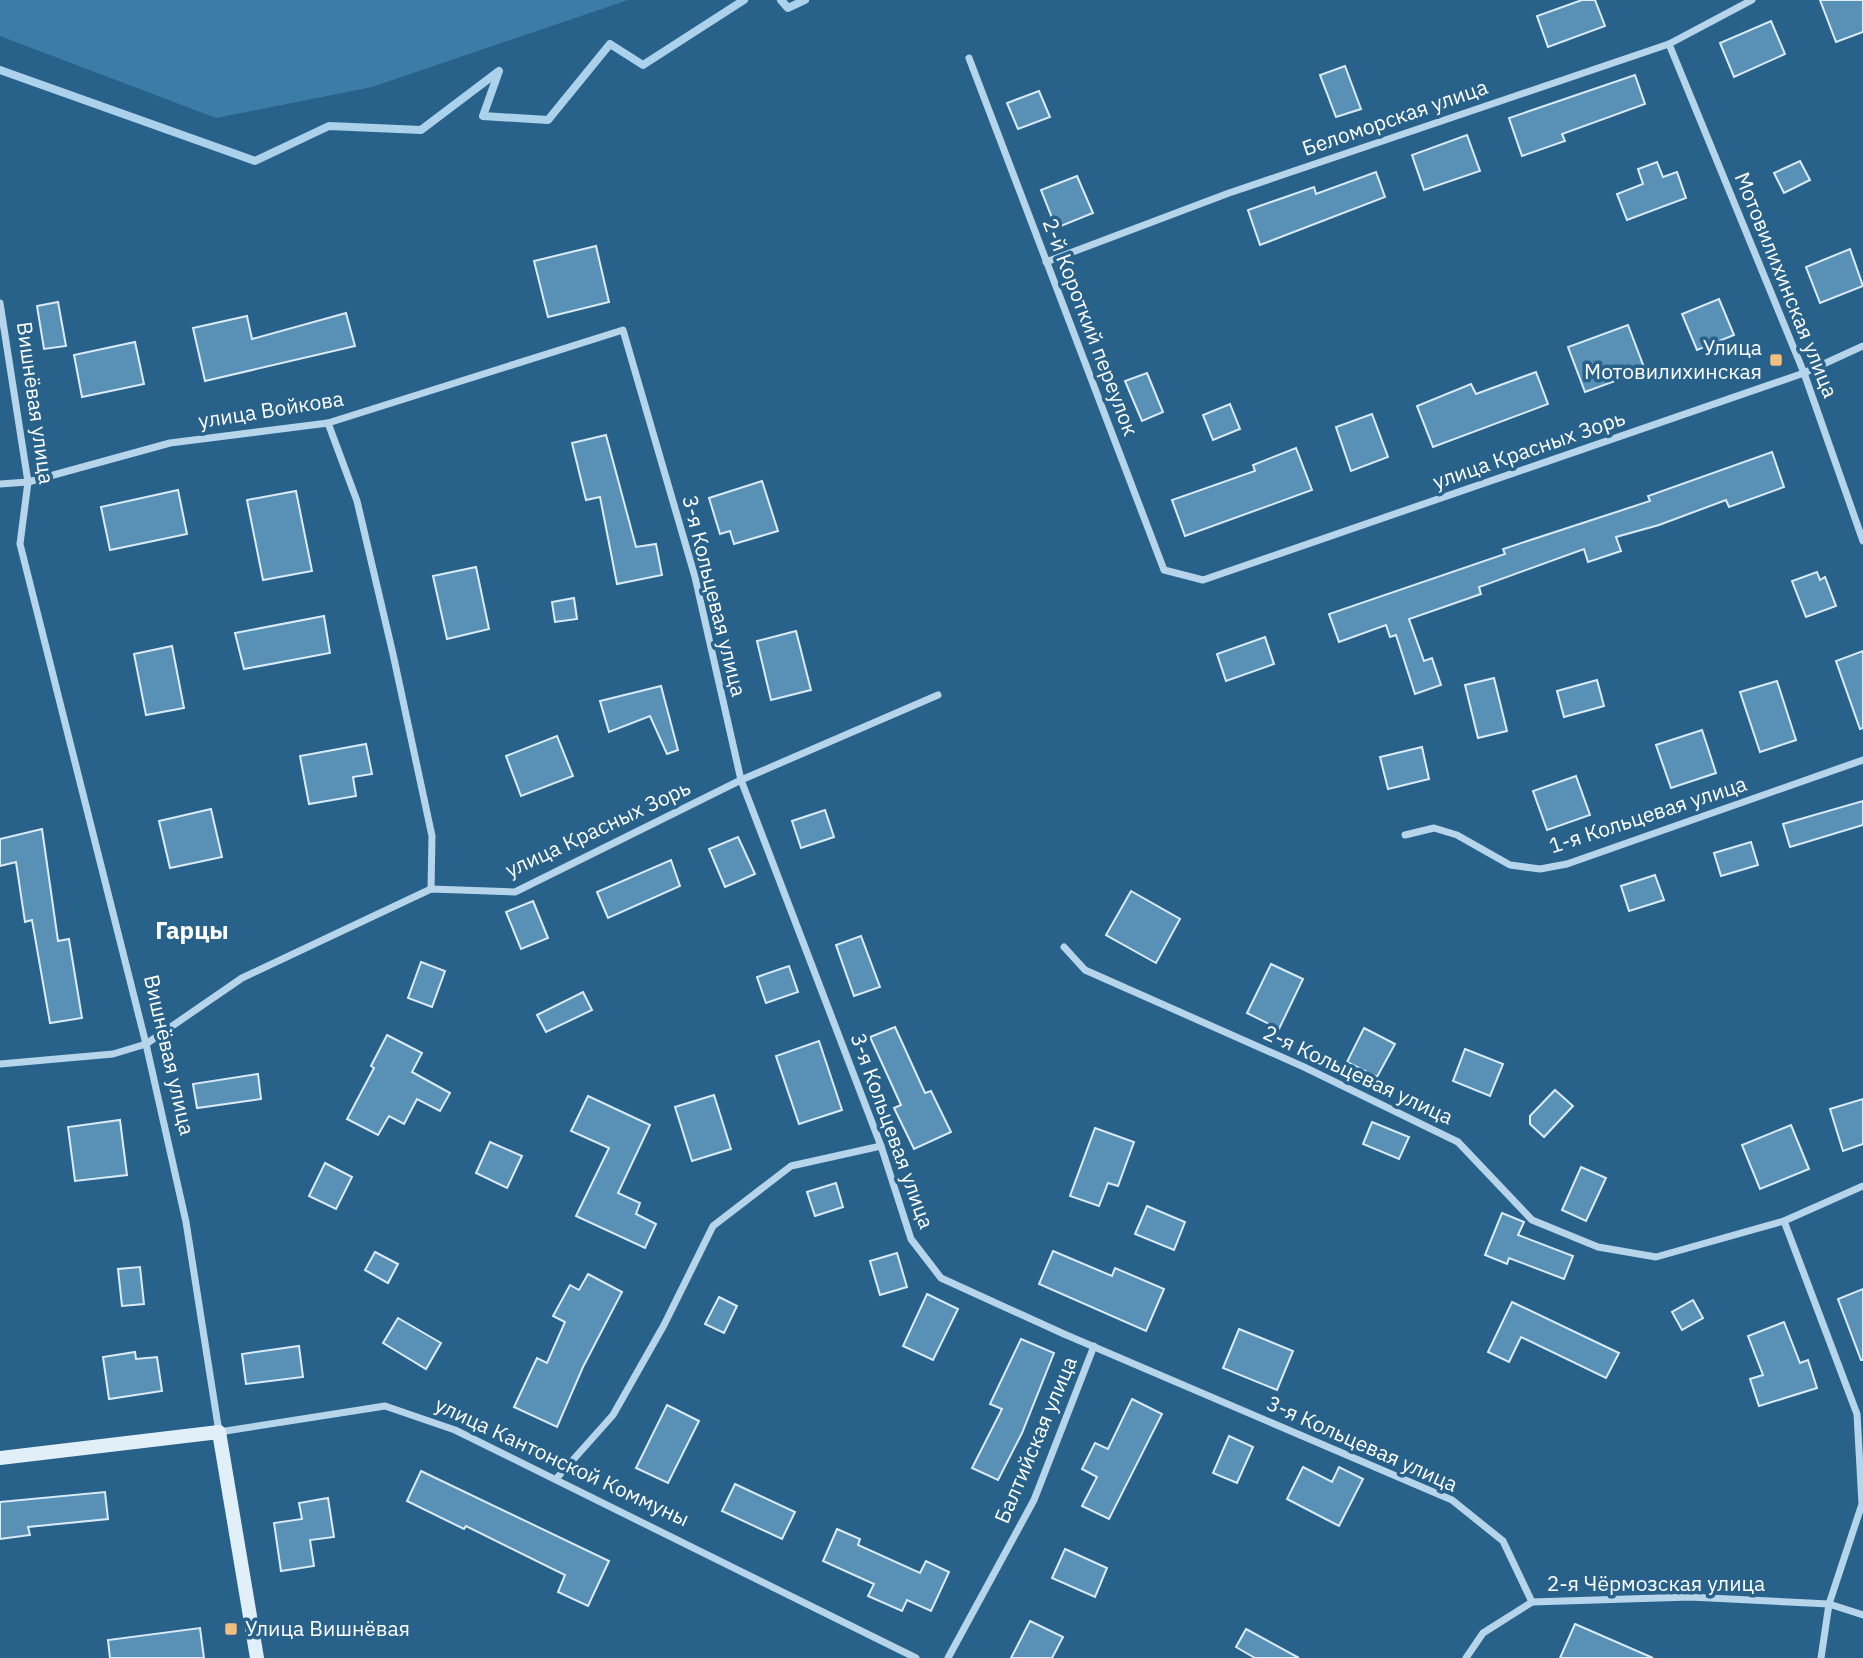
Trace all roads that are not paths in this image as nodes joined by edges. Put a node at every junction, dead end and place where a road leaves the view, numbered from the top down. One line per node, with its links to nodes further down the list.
1 (1752, 0): 2 (street, Беломорская улица)
2 (1670, 44): 4 (street, Беломорская улица); 8 (street, Мотовилихинская улица)
3 (969, 58): 4 (street, 2-й Короткий переулок)
4 (1046, 262): 13 (street, 2-й Короткий переулок)
5 (0, 303): 10 (street, Вишнёвая улица)
6 (623, 331): 9 (street, улица Войкова); 16 (street, 3-я Кольцевая улица)
7 (1863, 346): 8 (street, улица Красных Зорь)
8 (1804, 373): 12 (street, Мотовилихинская улица); 13 (street, улица Красных Зорь)
9 (328, 423): 10 (street, улица Войкова); 18 (street)
10 (28, 482): 11 (street, улица Войкова); 20 (street, Вишнёвая улица)
11 (0, 484)
12 (1863, 541)
13 (1203, 580)
14 (938, 695): 16 (street, улица Красных Зорь)
15 (1863, 760): 17 (street, 1-я Кольцевая улица)
16 (741, 780): 18 (street, улица Красных Зорь); 22 (street, 3-я Кольцевая улица)
17 (1405, 835)
18 (432, 888): 20 (street, улица Красных Зорь)
19 (1064, 947): 24 (street, 2-я Кольцевая улица)
20 (146, 1044): 21 (street, улица Красных Зорь); 26 (street, Вишнёвая улица)
21 (0, 1063)
22 (881, 1146): 25 (street, 3-я Кольцевая улица); 28 (street)
23 (1863, 1186): 24 (street, 2-я Кольцевая улица)
24 (1784, 1221): 30 (street)
25 (1094, 1346): 29 (street, 3-я Кольцевая улица); 34 (street, Балтийская улица)
26 (219, 1432): 27 (street, улица Кантонской Коммуны); 28 (street, улица Кантонской Коммуны); 32 (street, Вишнёвая улица)
27 (0, 1458)
28 (556, 1479): 33 (street, улица Кантонской Коммуны)
29 (1532, 1602): 30 (street, 2-я Чёрмозская улица); 35 (street)
30 (1829, 1604): 31 (street, 2-я Чёрмозская улица); 36 (street)
31 (1863, 1615)
32 (257, 1658)
33 (916, 1658)
34 (948, 1658)
35 (1466, 1658)
36 (1821, 1658)

